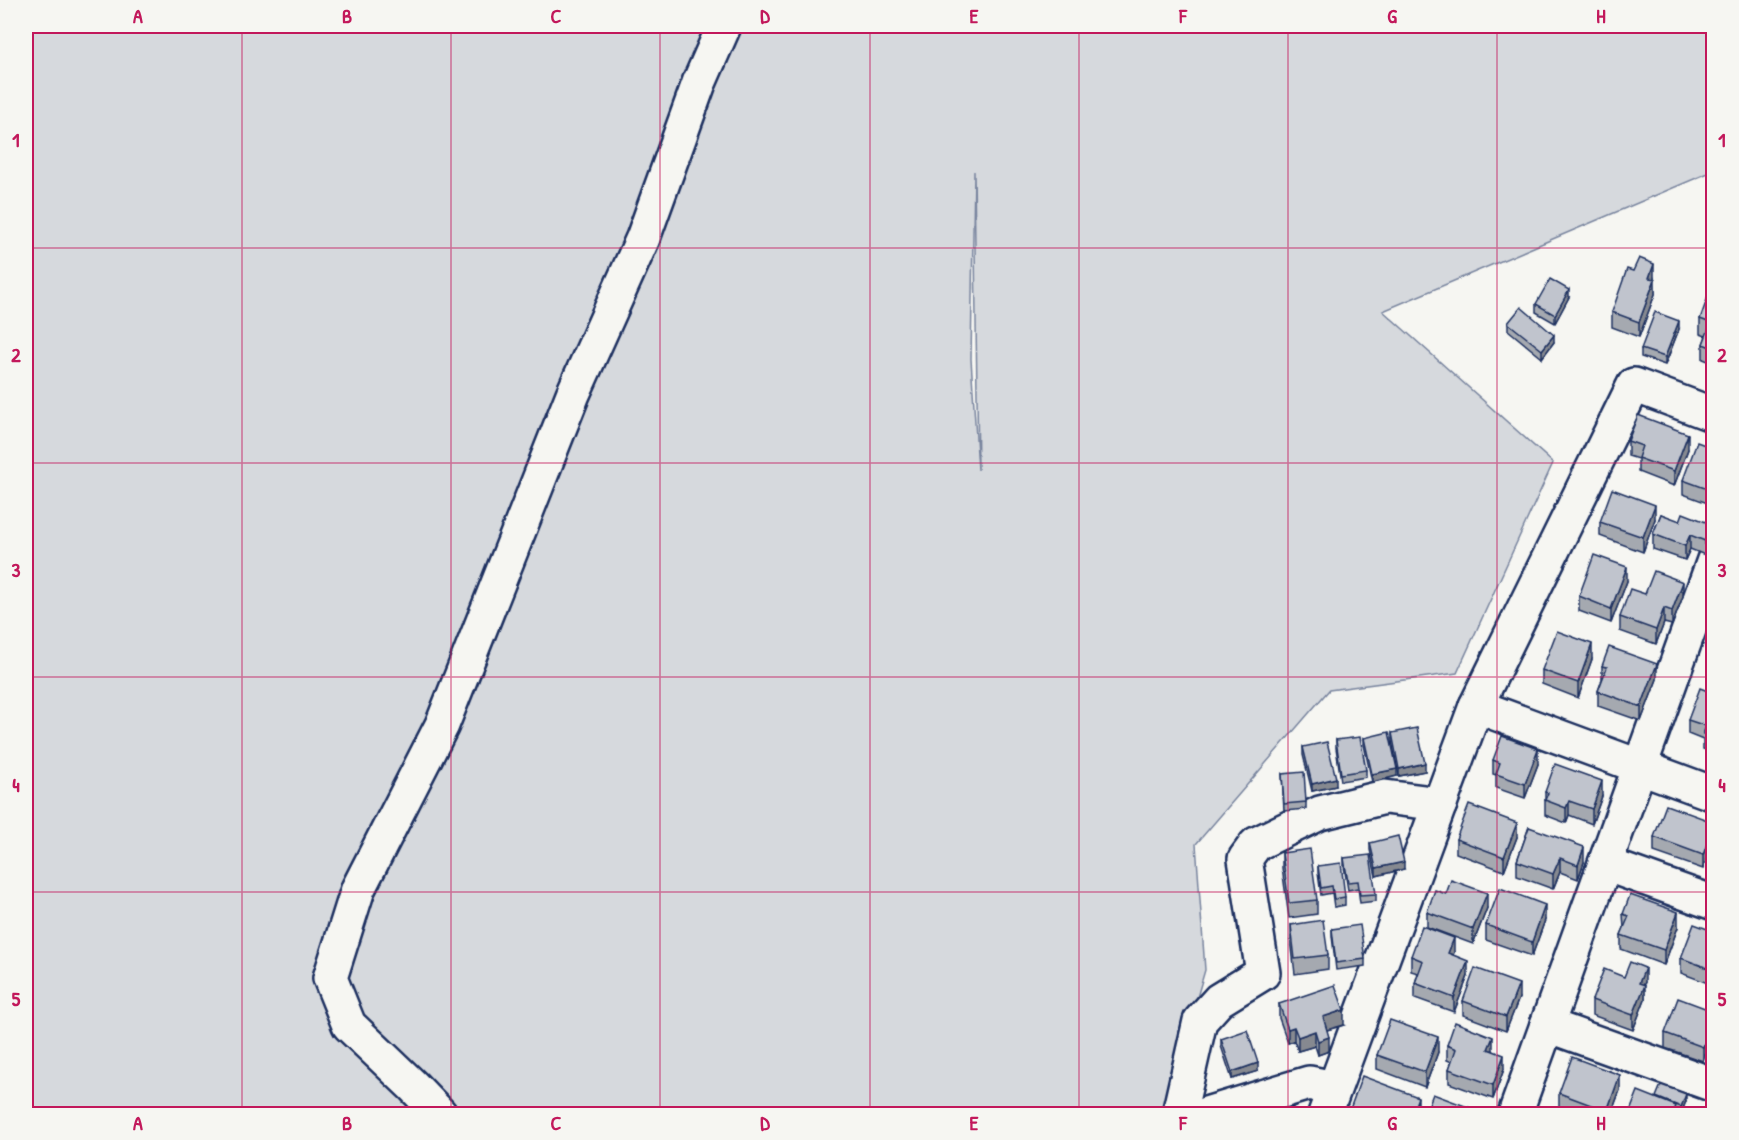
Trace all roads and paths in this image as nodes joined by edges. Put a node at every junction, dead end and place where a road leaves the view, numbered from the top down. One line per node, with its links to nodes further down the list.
1 (724, 26): 13 (street)
2 (1713, 415): 4 (street)
3 (1713, 560): 5 (street)
4 (1476, 706): 5 (street); 7 (street)
5 (1640, 767): 6 (street); 8 (street)
6 (1713, 794)
7 (1440, 804): 12 (street); 14 (street)
8 (1605, 864): 9 (street); 10 (street)
9 (1713, 903)
10 (1547, 1024): 11 (street); 16 (street)
11 (1713, 1085)
12 (1329, 1101): 15 (street)
13 (440, 1114)
14 (1179, 1114)
15 (1206, 1114)
16 (1515, 1114)

